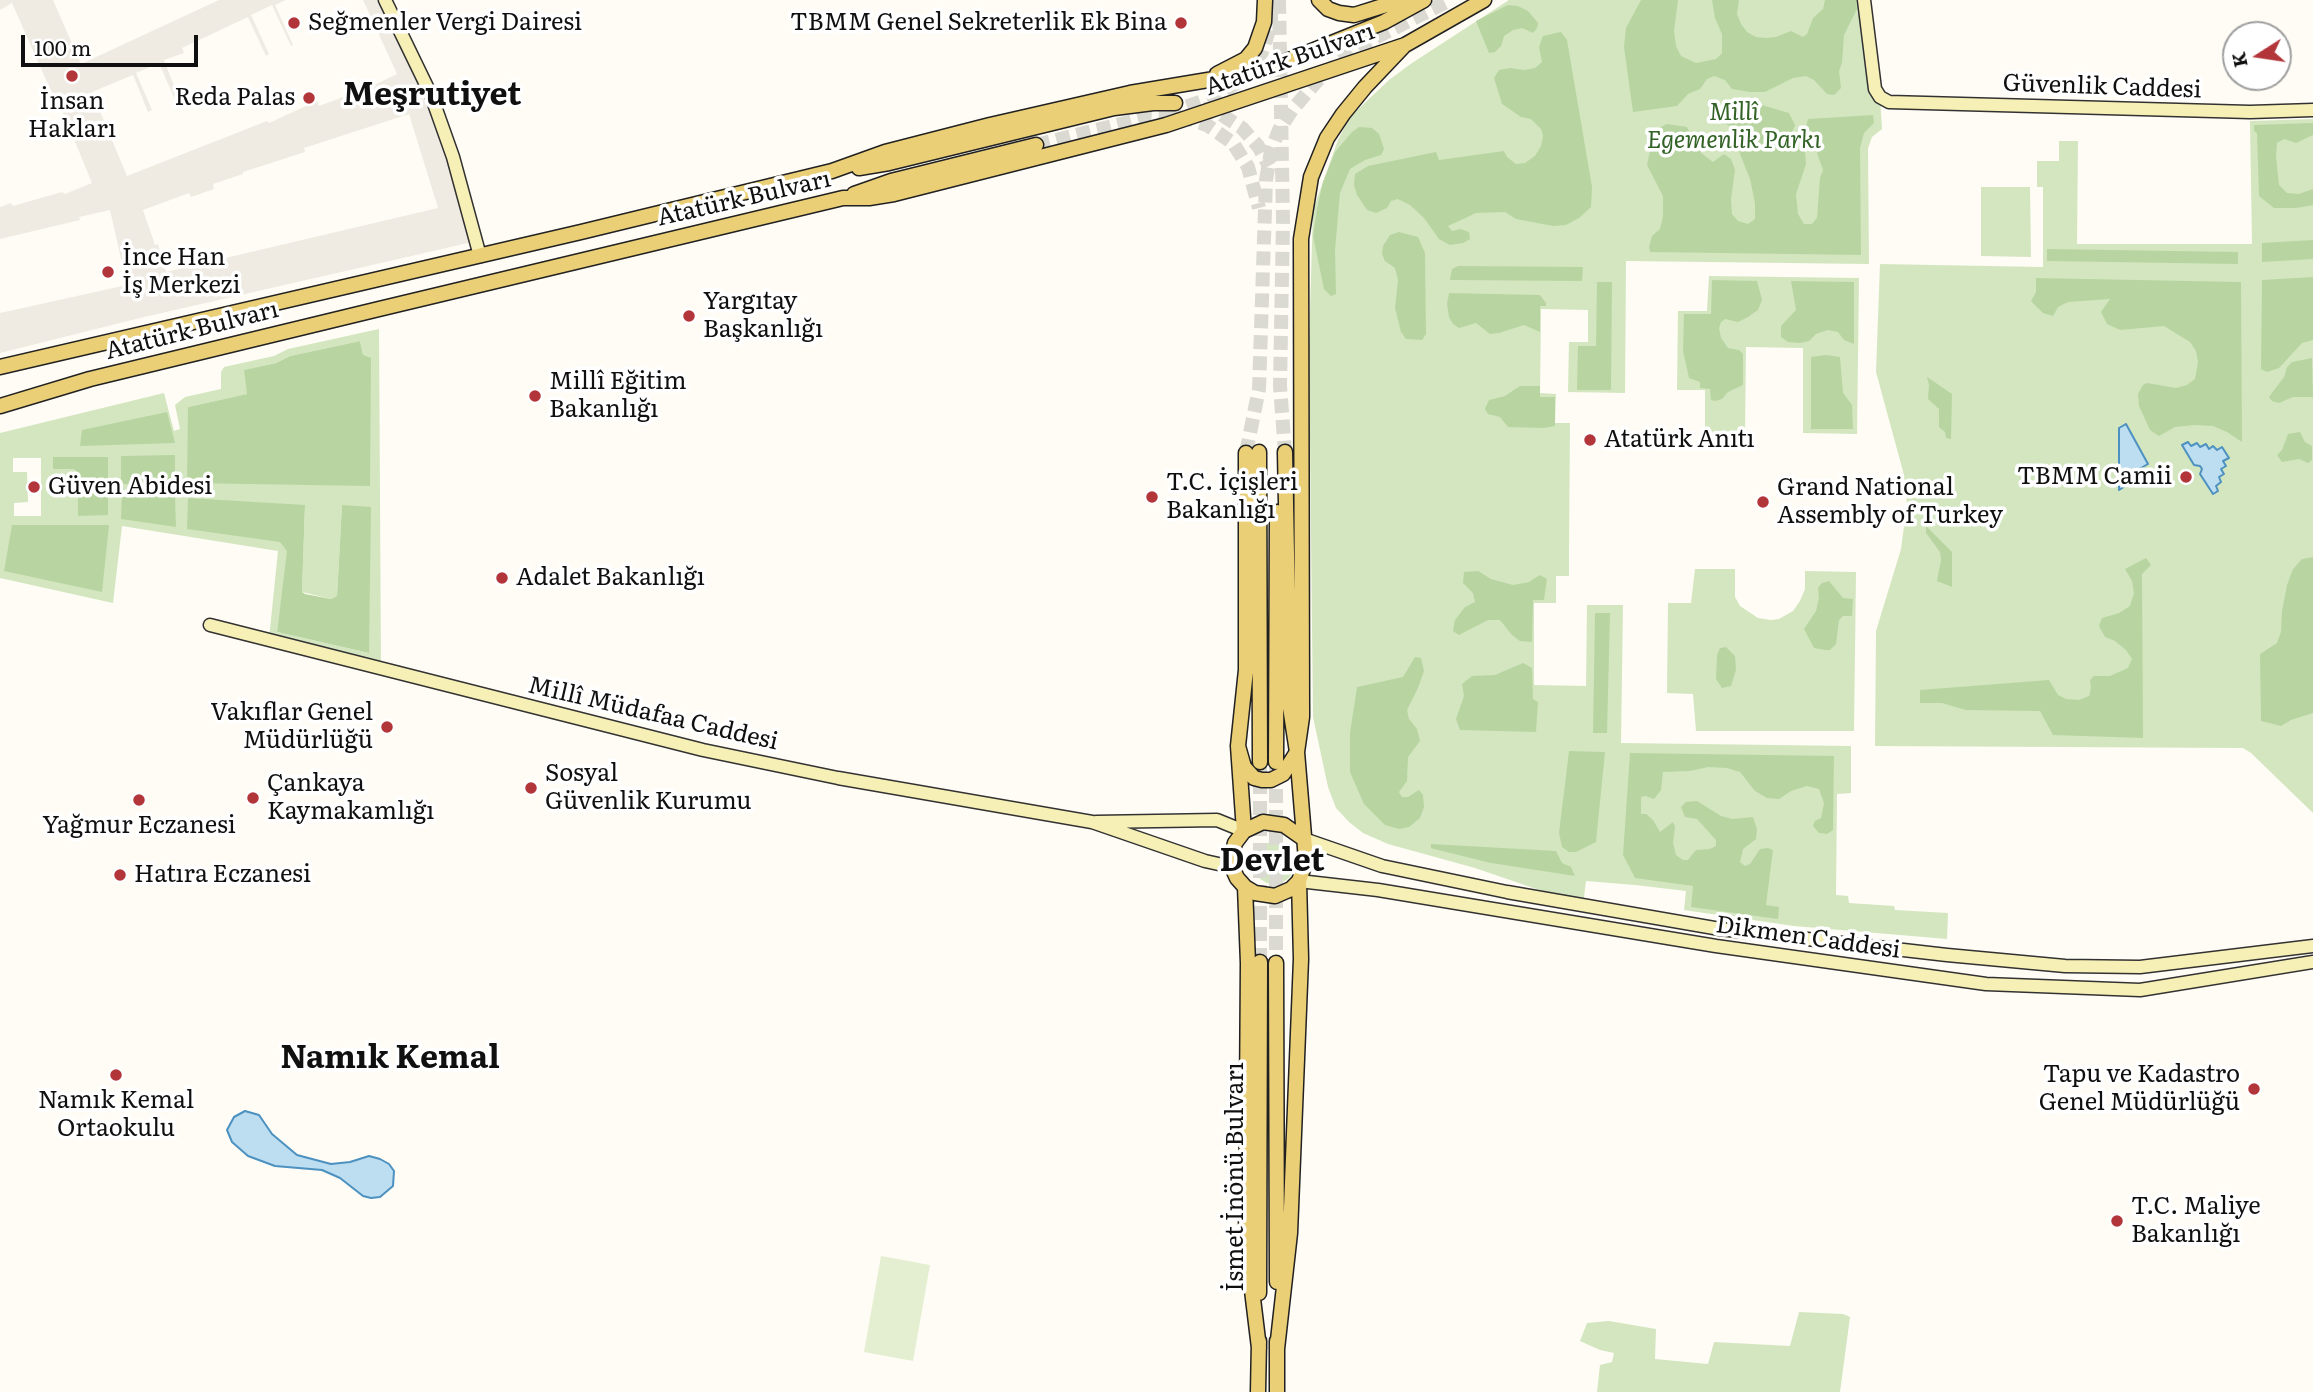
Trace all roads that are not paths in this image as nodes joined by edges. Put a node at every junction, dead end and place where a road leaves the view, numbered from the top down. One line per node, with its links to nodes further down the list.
1 (385, 0): 15 (main road)
2 (1265, 0): 9 (main road)
3 (1319, 0): 4 (main road)
4 (1402, 0)
5 (1424, 0): 9 (main road, Atatürk Bulvarı)
6 (1484, 0): 8 (main road, Atatürk Bulvarı)
7 (1864, 0): 11 (main road, Güvenlik Caddesi)
8 (1405, 45): 14 (main road, Atatürk Bulvarı); 20 (main road)
9 (1198, 83): 13 (main road, Atatürk Bulvarı)
10 (1175, 103): 13 (main road)
11 (2313, 110)
12 (1036, 145): 14 (main road)
13 (837, 170): 15 (main road, Atatürk Bulvarı)
14 (843, 198): 17 (main road, Atatürk Bulvarı)
15 (480, 256): 16 (main road, Atatürk Bulvarı)
16 (0, 367)
17 (0, 406)
18 (210, 625): 23 (main road, Millî Müdafaa Caddesi)
19 (1238, 746): 20 (main road); 21 (main road); 24 (main road)
20 (1297, 752): 22 (main road); 25 (main road)
21 (1260, 762)
22 (1276, 762)
23 (1092, 822): 24 (main road, Millî Müdafaa Caddesi); 26 (main road, Millî Müdafaa Caddesi)
24 (1244, 831): 25 (main road); 26 (main road)
25 (1304, 839): 27 (main road); 33 (main road, Dikmen Caddesi)
26 (1232, 867): 28 (main road)
27 (1299, 881): 28 (main road); 36 (main road, Dikmen Caddesi); 38 (main road)
28 (1245, 887): 37 (main road)
29 (2313, 946): 34 (main road, Dikmen Caddesi)
30 (1260, 962): 37 (main road, İsmet İnönü Bulvarı)
31 (1276, 962): 38 (main road, İsmet İnönü Bulvarı)
32 (2313, 962): 35 (main road, Dikmen Caddesi)
33 (2118, 966): 34 (main road, Dikmen Caddesi); 36 (main road)
34 (2140, 967): 35 (main road)
35 (2140, 990): 36 (main road, Dikmen Caddesi)
36 (2116, 991)
37 (1259, 1348): 39 (main road, İsmet İnönü Bulvarı)
38 (1277, 1349): 40 (main road, İsmet İnönü Bulvarı)
39 (1258, 1392)
40 (1277, 1392)

